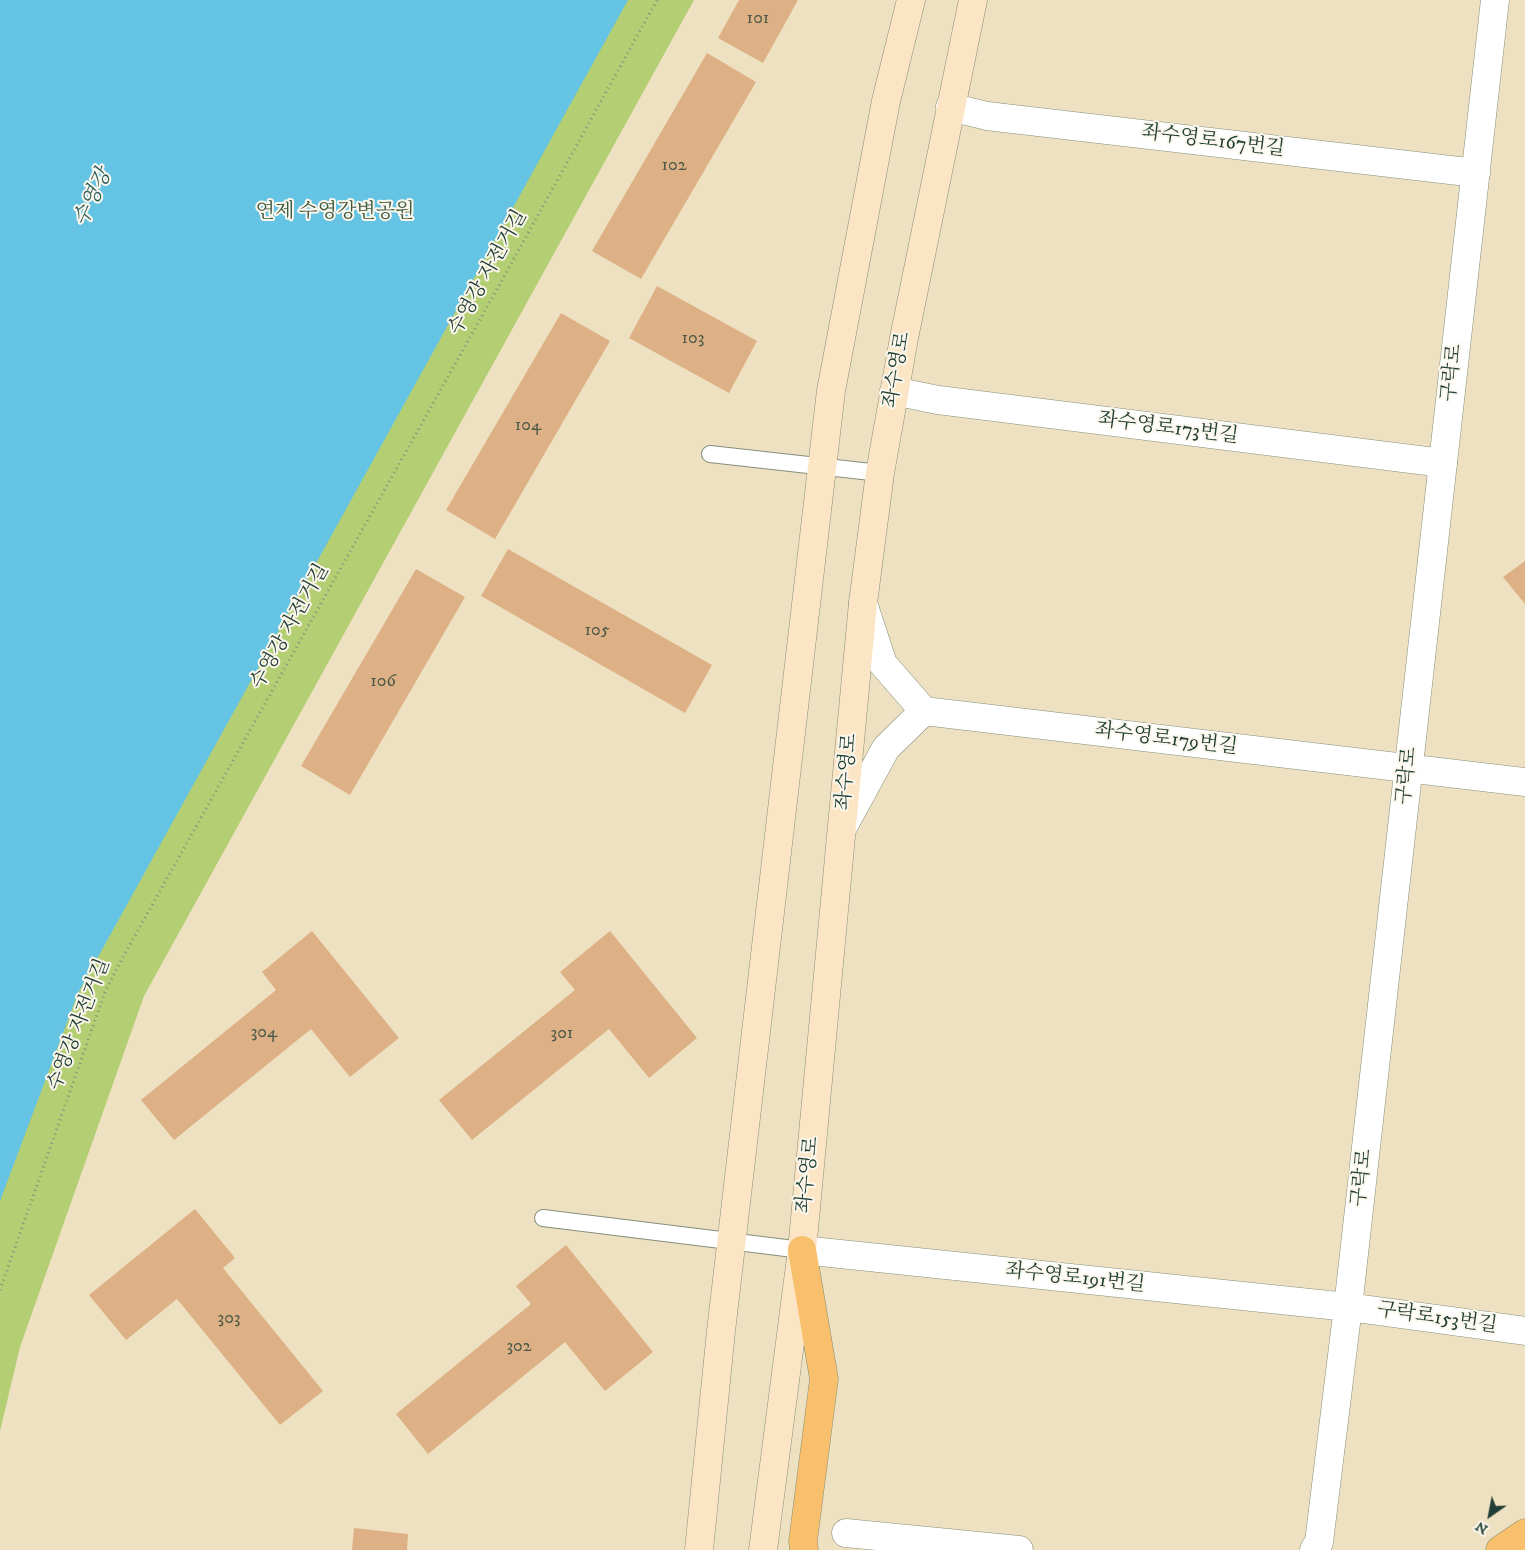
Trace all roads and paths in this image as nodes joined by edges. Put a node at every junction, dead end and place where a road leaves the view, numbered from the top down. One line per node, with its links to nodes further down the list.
1 (657, 0): 20 (path, 수영강 자전거길)
2 (911, 0): 10 (main road)
3 (973, 0): 5 (main road, 좌수영로)
4 (1495, 0): 6 (street, 구락로)
5 (950, 107): 6 (street, 좌수영로167번길); 7 (main road, 좌수영로)
6 (1476, 173): 9 (street, 구락로)
7 (894, 391): 9 (street, 좌수영로173번길); 11 (main road, 좌수영로)
8 (710, 454): 10 (lane)
9 (1443, 463): 14 (street, 구락로)
10 (822, 466): 11 (lane); 18 (main road)
11 (880, 473): 12 (main road, 좌수영로)
12 (863, 604): 13 (street); 16 (main road, 좌수영로)
13 (924, 711): 14 (street, 좌수영로179번길); 16 (street)
14 (1409, 769): 15 (street, 좌수영로179번길); 21 (street, 구락로)
15 (1525, 782)
16 (844, 825): 19 (main road, 좌수영로)
17 (543, 1218): 18 (lane)
18 (732, 1242): 19 (lane); 25 (main road)
19 (802, 1250): 21 (street, 좌수영로191번길); 26 (main road, 좌수영로); 27 (highway)
20 (0, 1290)
21 (1348, 1307): 22 (street, 구락로153번길); 29 (street, 구락로)
22 (1525, 1331)
23 (846, 1533): 28 (street)
24 (1525, 1533): 30 (highway)
25 (699, 1550)
26 (763, 1550)
27 (804, 1550)
28 (1019, 1550)
29 (1314, 1550)
30 (1500, 1550)

